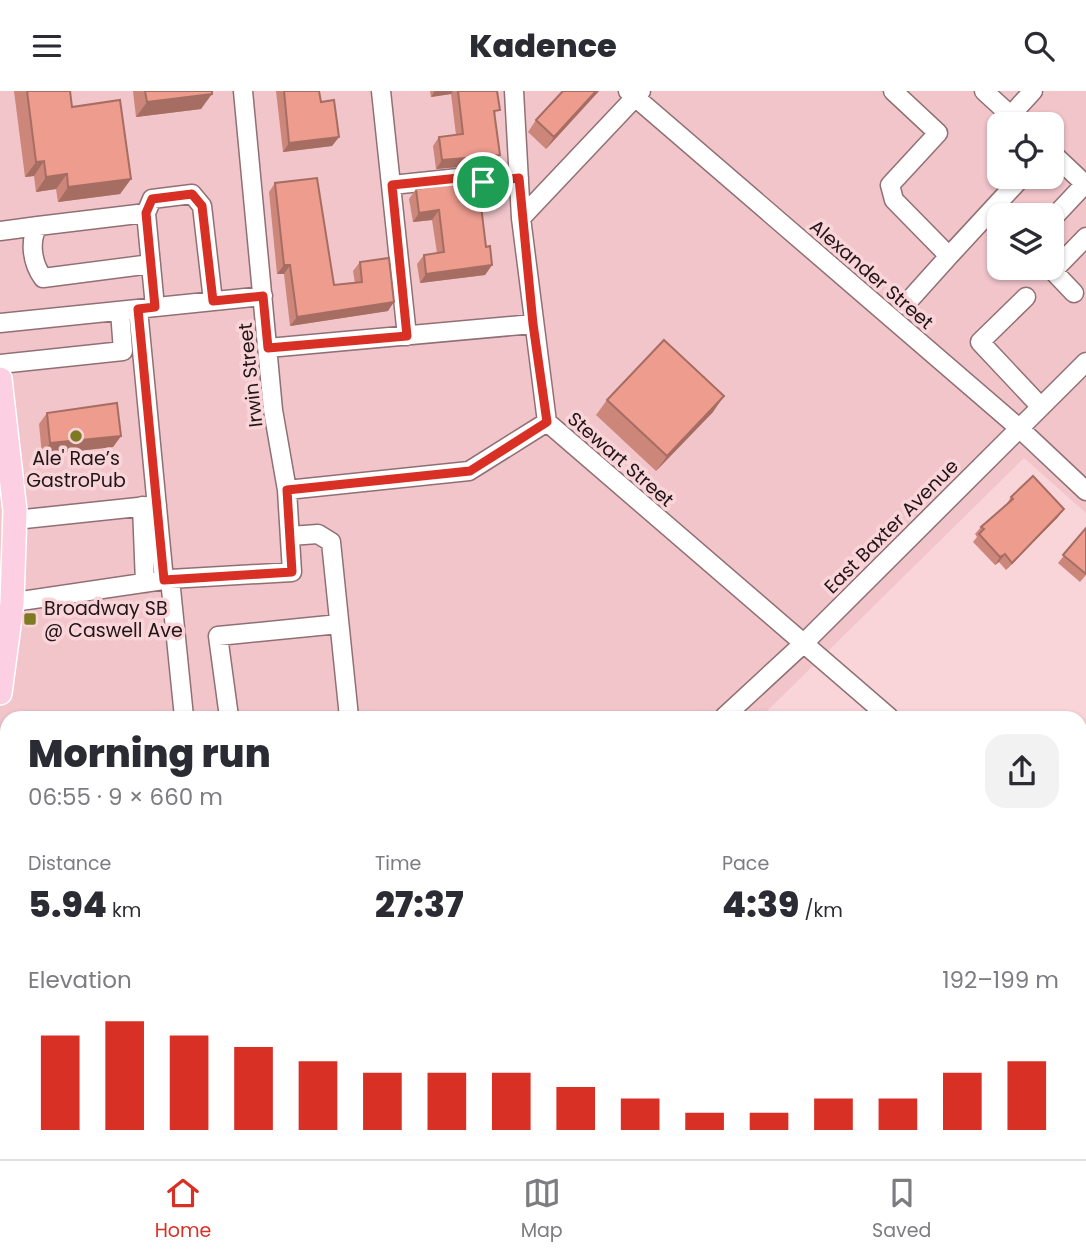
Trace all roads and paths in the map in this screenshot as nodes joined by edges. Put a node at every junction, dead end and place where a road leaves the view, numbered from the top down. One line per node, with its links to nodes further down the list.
1 (243, 91): 24 (street, Irwin Street)
2 (381, 91): 13 (street)
3 (514, 91): 11 (street, Stewart Street)
4 (893, 91): 21 (street)
5 (985, 91): 8 (street)
6 (1033, 91): 9 (street)
7 (634, 93): 17 (street); 39 (street, Alexander Street)
8 (1007, 112)
9 (1021, 112)
10 (1064, 164): 12 (street)
11 (519, 178): 13 (street); 17 (street, Stewart Street)
12 (1086, 184): 15 (street)
13 (392, 185): 32 (street)
14 (1011, 189): 21 (street)
15 (1064, 207)
16 (146, 213): 18 (street); 22 (street); 26 (street)
17 (521, 218): 31 (street, Stewart Street)
18 (38, 226): 19 (street); 22 (street)
19 (0, 231)
20 (1086, 237): 23 (street)
21 (949, 257): 27 (street)
22 (151, 264): 28 (street)
23 (1074, 293)
24 (263, 296): 26 (street); 33 (street, Irwin Street)
25 (1026, 297): 37 (street)
26 (213, 301): 28 (street)
27 (905, 305)
28 (147, 308): 29 (street); 43 (street)
29 (120, 311): 30 (street); 35 (street)
30 (0, 323)
31 (533, 324): 32 (street); 38 (street, Stewart Street)
32 (407, 336): 33 (street)
33 (268, 348): 41 (street, Irwin Street)
34 (1086, 362): 37 (street, East Baxter Avenue)
35 (0, 365)
36 (0, 379): 40 (main road)
37 (1041, 407): 39 (street, East Baxter Avenue)
38 (547, 422): 41 (street); 50 (street, Stewart Street)
39 (1019, 428): 42 (street, Alexander Street); 50 (street, East Baxter Avenue)
40 (4, 448): 44 (main road)
41 (287, 490): 45 (street, Irwin Street)
42 (1086, 491)
43 (149, 505): 44 (street); 46 (street); 47 (street)
44 (15, 520): 48 (main road)
45 (290, 536): 46 (street, Irwin Street); 49 (street)
46 (167, 580): 47 (street); 52 (street)
47 (145, 583): 48 (street)
48 (6, 603): 51 (main road)
49 (339, 624): 53 (street); 54 (street)
50 (804, 643): 55 (street, East Baxter Avenue); 56 (street, Stewart Street)
51 (0, 693)
52 (183, 711)
53 (228, 711)
54 (348, 711)
55 (730, 711)
56 (882, 711)

